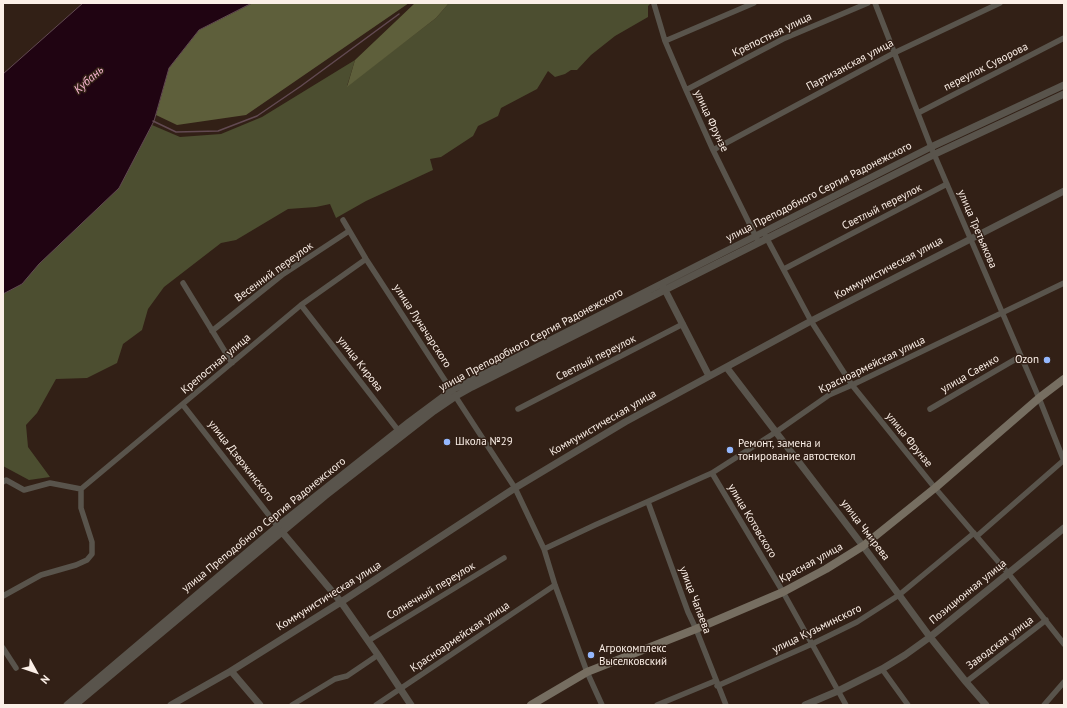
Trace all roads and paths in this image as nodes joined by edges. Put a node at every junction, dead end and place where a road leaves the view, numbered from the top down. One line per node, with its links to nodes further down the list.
1 (754, 3): 7 (street)
2 (868, 3): 10 (street, Крепостная улица)
3 (875, 3): 8 (street, улица Третьякова)
4 (1000, 3): 8 (street, Партизанская улица)
5 (654, 4): 7 (street, улица Фрунзе)
6 (1064, 38): 12 (street, переулок Суворова)
7 (665, 41): 10 (street, улица Фрунзе)
8 (894, 53): 12 (street, улица Третьякова); 14 (street, Партизанская улица)
9 (1064, 85): 13 (street, улица Преподобного Сергия Радонежского)
10 (686, 90): 14 (street, улица Фрунзе)
11 (1064, 94): 15 (street, улица Преподобного Сергия Радонежского)
12 (918, 113): 13 (street, улица Третьякова)
13 (931, 147): 15 (street, улица Третьякова); 20 (street, улица Преподобного Сергия Радонежского)
14 (713, 150): 22 (street, улица Фрунзе)
15 (935, 154): 16 (street, улица Третьякова); 20 (street, улица Преподобного Сергия Радонежского)
16 (947, 184): 21 (street, улица Третьякова); 24 (street, Светлый переулок)
17 (1064, 191): 21 (street, Коммунистическая улица)
18 (343, 220): 19 (street, улица Луначарского)
19 (349, 230): 23 (street, улица Луначарского); 32 (street, Весенний переулок)
20 (765, 235): 22 (street, улица Преподобного Сергия Радонежского); 24 (street, улица Фрунзе)
21 (970, 238): 29 (street, улица Третьякова); 30 (street, Коммунистическая улица)
22 (757, 239): 27 (street, улица Преподобного Сергия Радонежского)
23 (366, 259): 28 (street, Крепостная улица); 39 (street, улица Луначарского)
24 (784, 269): 30 (street, улица Фрунзе)
25 (184, 282): 32 (street)
26 (1064, 283): 29 (street, Красноармейская улица)
27 (663, 287): 31 (street); 39 (street, улица Преподобного Сергия Радонежского)
28 (301, 305): 34 (street, Крепостная улица); 45 (street, улица Кирова)
29 (1002, 312): 33 (street, улица Третьякова); 38 (street, Красноармейская улица)
30 (811, 321): 35 (street, Коммунистическая улица); 38 (street, улица Фрунзе)
31 (683, 324): 36 (street); 42 (street, Светлый переулок)
32 (212, 331): 34 (street)
33 (1021, 356): 40 (street, улица Третьякова); 43 (street, улица Саенко)
34 (232, 364): 41 (street, Крепостная улица)
35 (727, 368): 36 (street, Коммунистическая улица); 44 (street, улица Чмирева)
36 (709, 376): 50 (street, Коммунистическая улица)
37 (1064, 379): 40 (main road, Красная улица)
38 (852, 386): 44 (street, Красноармейская улица); 51 (street, улица Фрунзе)
39 (454, 393): 45 (street, улица Преподобного Сергия Радонежского); 50 (street, улица Луначарского)
40 (1039, 398): 46 (street, улица Третьякова); 51 (main road, Красная улица)
41 (183, 404): 49 (street, Крепостная улица); 54 (street, улица Дзержинского)
42 (518, 409)
43 (930, 409)
44 (776, 432): 47 (street, Красноармейская улица); 56 (street, улица Чмирева)
45 (400, 433): 54 (street, улица Преподобного Сергия Радонежского)
46 (1064, 461): 55 (street, улица Кузьминского)
47 (712, 474): 52 (street, Красноармейская улица); 61 (street, улица Котовского)
48 (5, 481): 49 (street)
49 (81, 488): 63 (street)
50 (515, 488): 57 (street, улица Луначарского); 64 (street, Коммунистическая улица)
51 (935, 488): 55 (street, улица Фрунзе); 56 (main road, Красная улица)
52 (648, 502): 57 (street, Красноармейская улица); 66 (street, улица Чапаева)
53 (1064, 528): 59 (street, Позиционная улица)
54 (280, 529): 64 (street, улица Дзержинского); 83 (street, улица Преподобного Сергия Радонежского); 84 (street, улица Преподобного Сергия Радонежского)
55 (976, 535): 59 (street, улица Фрунзе); 62 (street, улица Кузьминского)
56 (863, 546): 61 (main road, Красная улица); 62 (street, улица Чмирева)
57 (544, 549): 60 (street, улица Луначарского)
58 (504, 558): 68 (street, Солнечный переулок)
59 (1008, 573): 65 (street, улица Фрунзе); 67 (street, Позиционная улица)
60 (554, 585): 76 (street, улица Луначарского); 80 (street, Красноармейская улица)
61 (783, 592): 66 (main road, Красная улица); 69 (street, улица Котовского)
62 (899, 595): 67 (street, улица Чмирева); 69 (street, улица Кузьминского)
63 (3, 596)
64 (341, 602): 68 (street, улица Дзержинского); 75 (street, Коммунистическая улица)
65 (1046, 620): 70 (street, улица Фрунзе); 77 (street, Заводская улица)
66 (696, 629): 76 (main road, Красная улица); 79 (street, улица Чапаева)
67 (930, 637): 74 (street, Позиционная улица); 77 (street, улица Чмирева)
68 (368, 641): 72 (street, улица Дзержинского)
69 (812, 644): 79 (street, улица Кузьминского); 81 (street, улица Котовского)
70 (1064, 644)
71 (3, 648): 73 (street)
72 (378, 655): 80 (street, улица Дзержинского); 87 (street)
73 (16, 668)
74 (882, 669): 81 (street, Позиционная улица); 96 (street)
75 (231, 671): 85 (street, Коммунистическая улица); 86 (street)
76 (587, 672): 90 (main road, Красная улица); 91 (street, улица Луначарского)
77 (966, 682): 82 (street, улица Чмирева)
78 (1064, 682): 97 (street)
79 (716, 683): 92 (street, улица Кузьминского); 93 (street, улица Чапаева)
80 (400, 689): 88 (street, Красноармейская улица); 89 (street, улица Дзержинского)
81 (838, 691): 94 (street, Позиционная улица); 95 (street, улица Котовского)
82 (984, 704)
83 (67, 705)
84 (75, 705)
85 (171, 705)
86 (260, 705)
87 (292, 705)
88 (376, 705)
89 (411, 705)
90 (531, 705)
91 (602, 705)
92 (657, 705)
93 (726, 705)
94 (806, 705)
95 (846, 705)
96 (908, 705)
97 (1044, 705)

